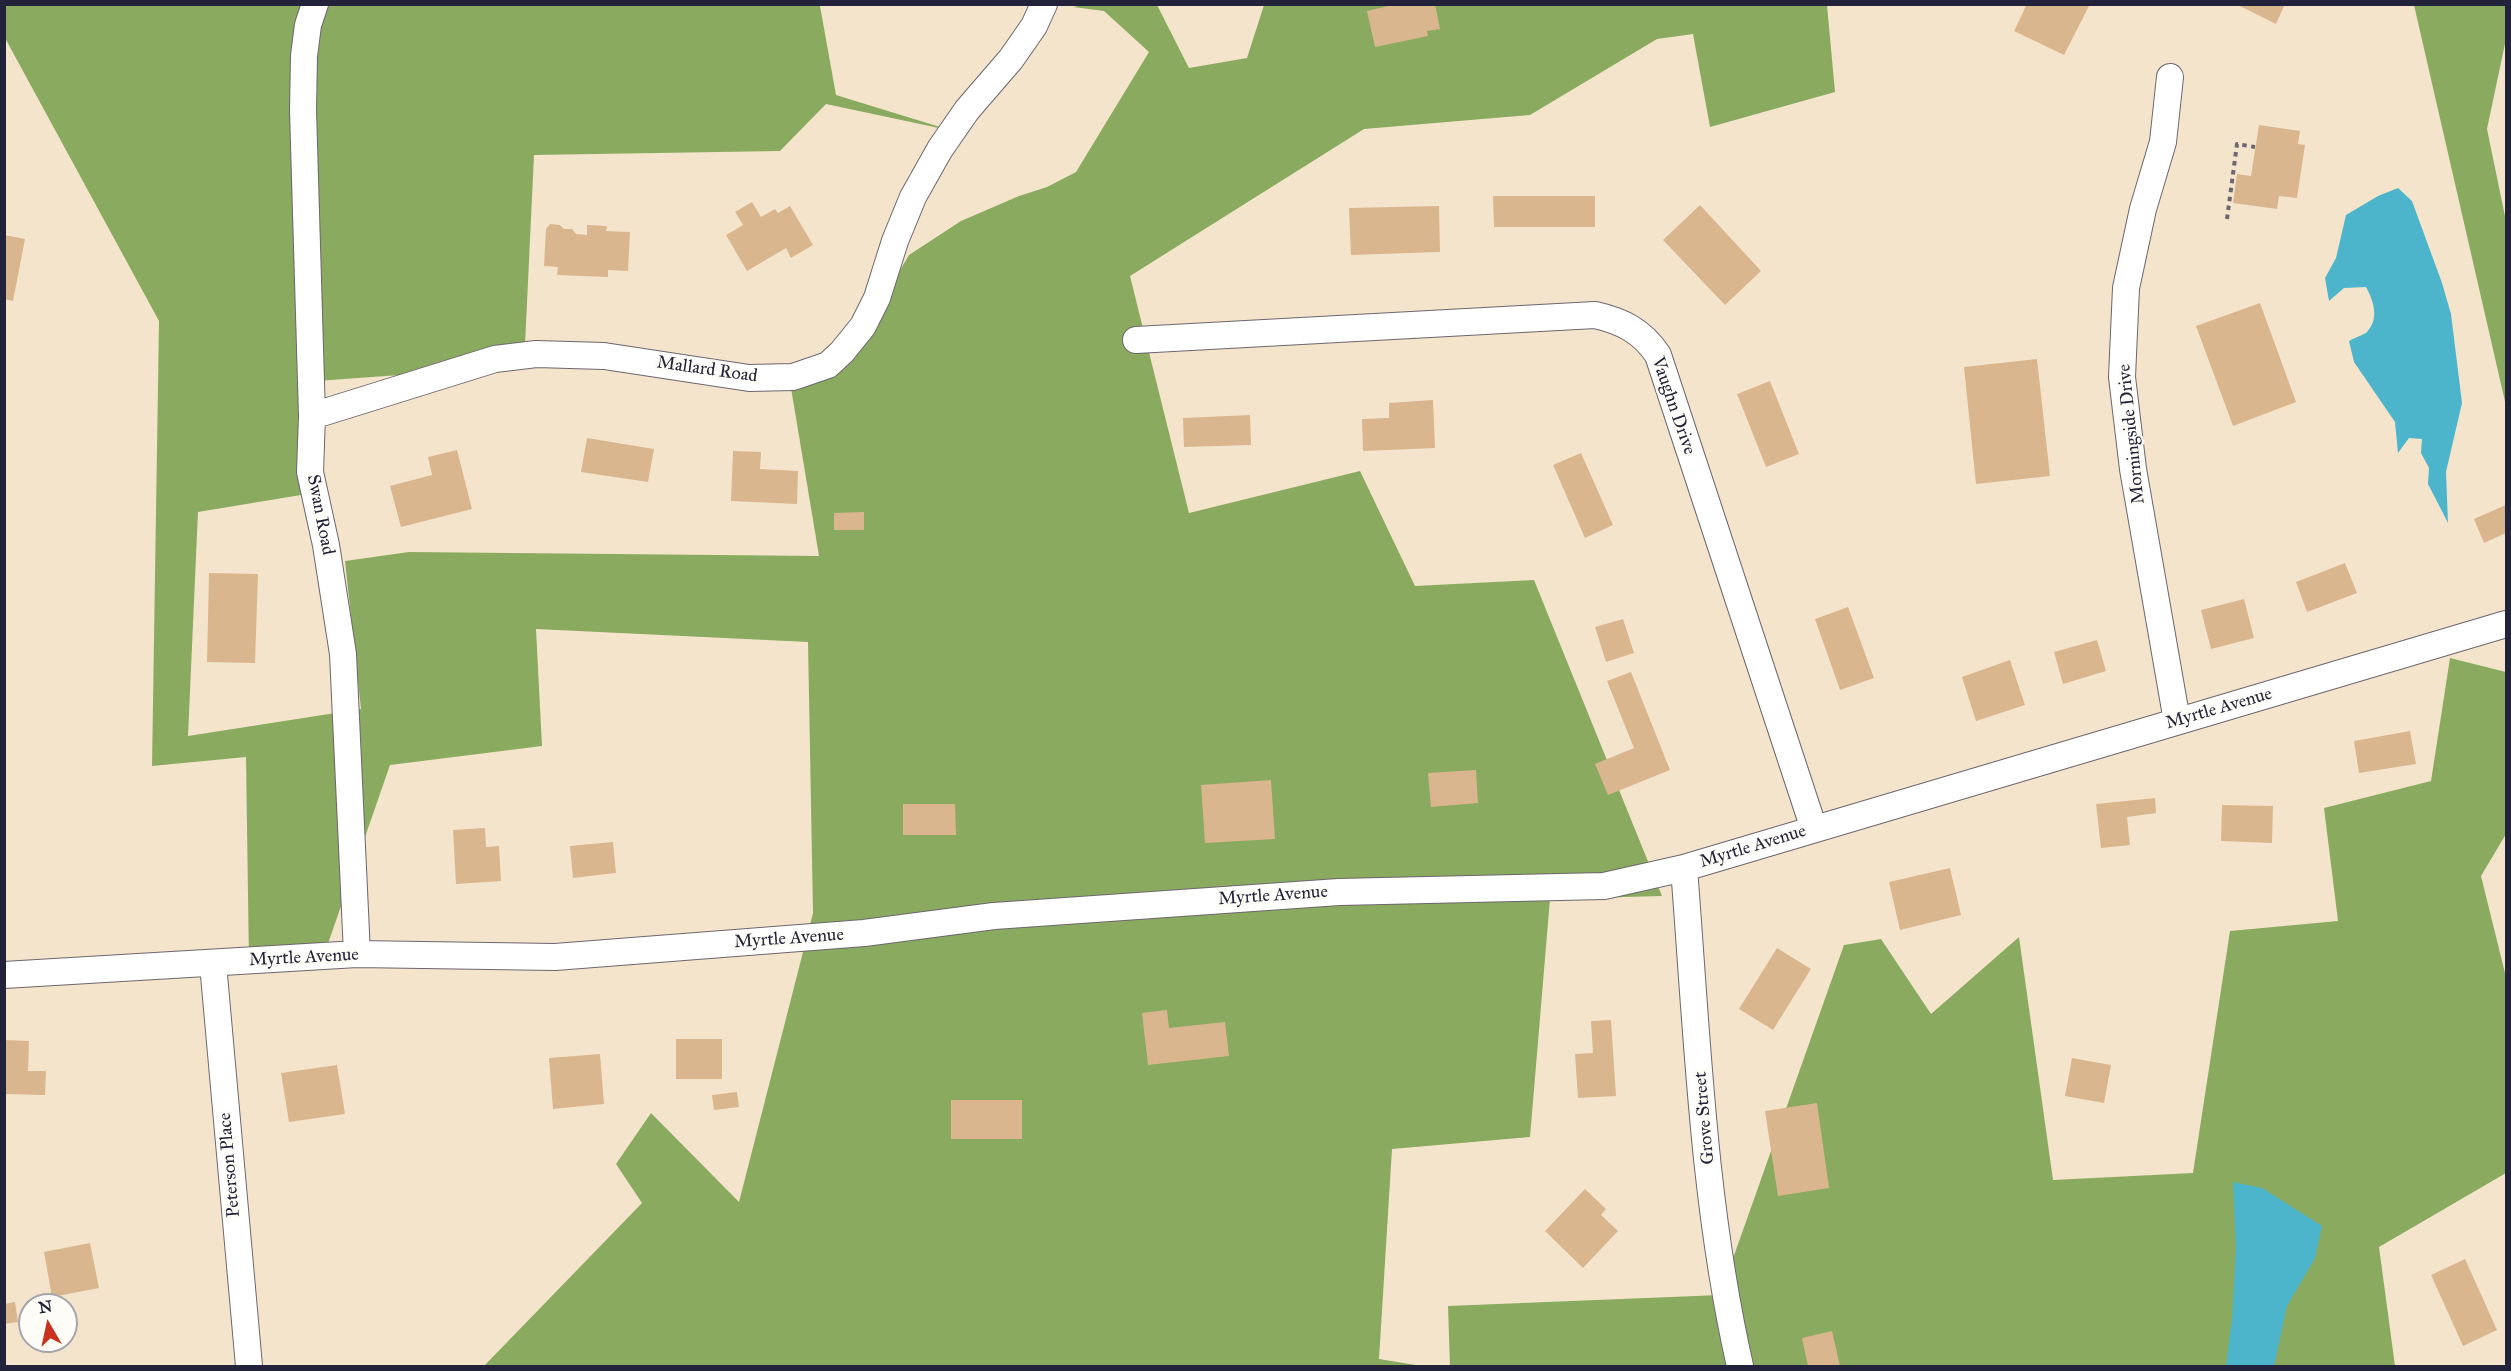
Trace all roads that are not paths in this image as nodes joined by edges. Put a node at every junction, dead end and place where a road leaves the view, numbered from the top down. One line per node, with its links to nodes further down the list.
1 (315, 4): 5 (street, Swan Road)
2 (1044, 4): 5 (street, Mallard Road)
3 (2170, 77): 7 (street, Morningside Drive)
4 (1136, 340): 8 (street, Vaughn Drive)
5 (312, 416): 10 (street, Swan Road)
6 (2506, 624): 7 (street, Myrtle Avenue)
7 (2176, 721): 8 (street, Myrtle Avenue)
8 (1814, 829): 9 (street, Myrtle Avenue)
9 (1684, 868): 10 (street, Myrtle Avenue); 14 (street, Grove Street)
10 (357, 954): 11 (street, Myrtle Avenue)
11 (213, 964): 12 (street, Myrtle Avenue); 13 (street, Peterson Place)
12 (4, 975)
13 (249, 1366)
14 (1740, 1366)

